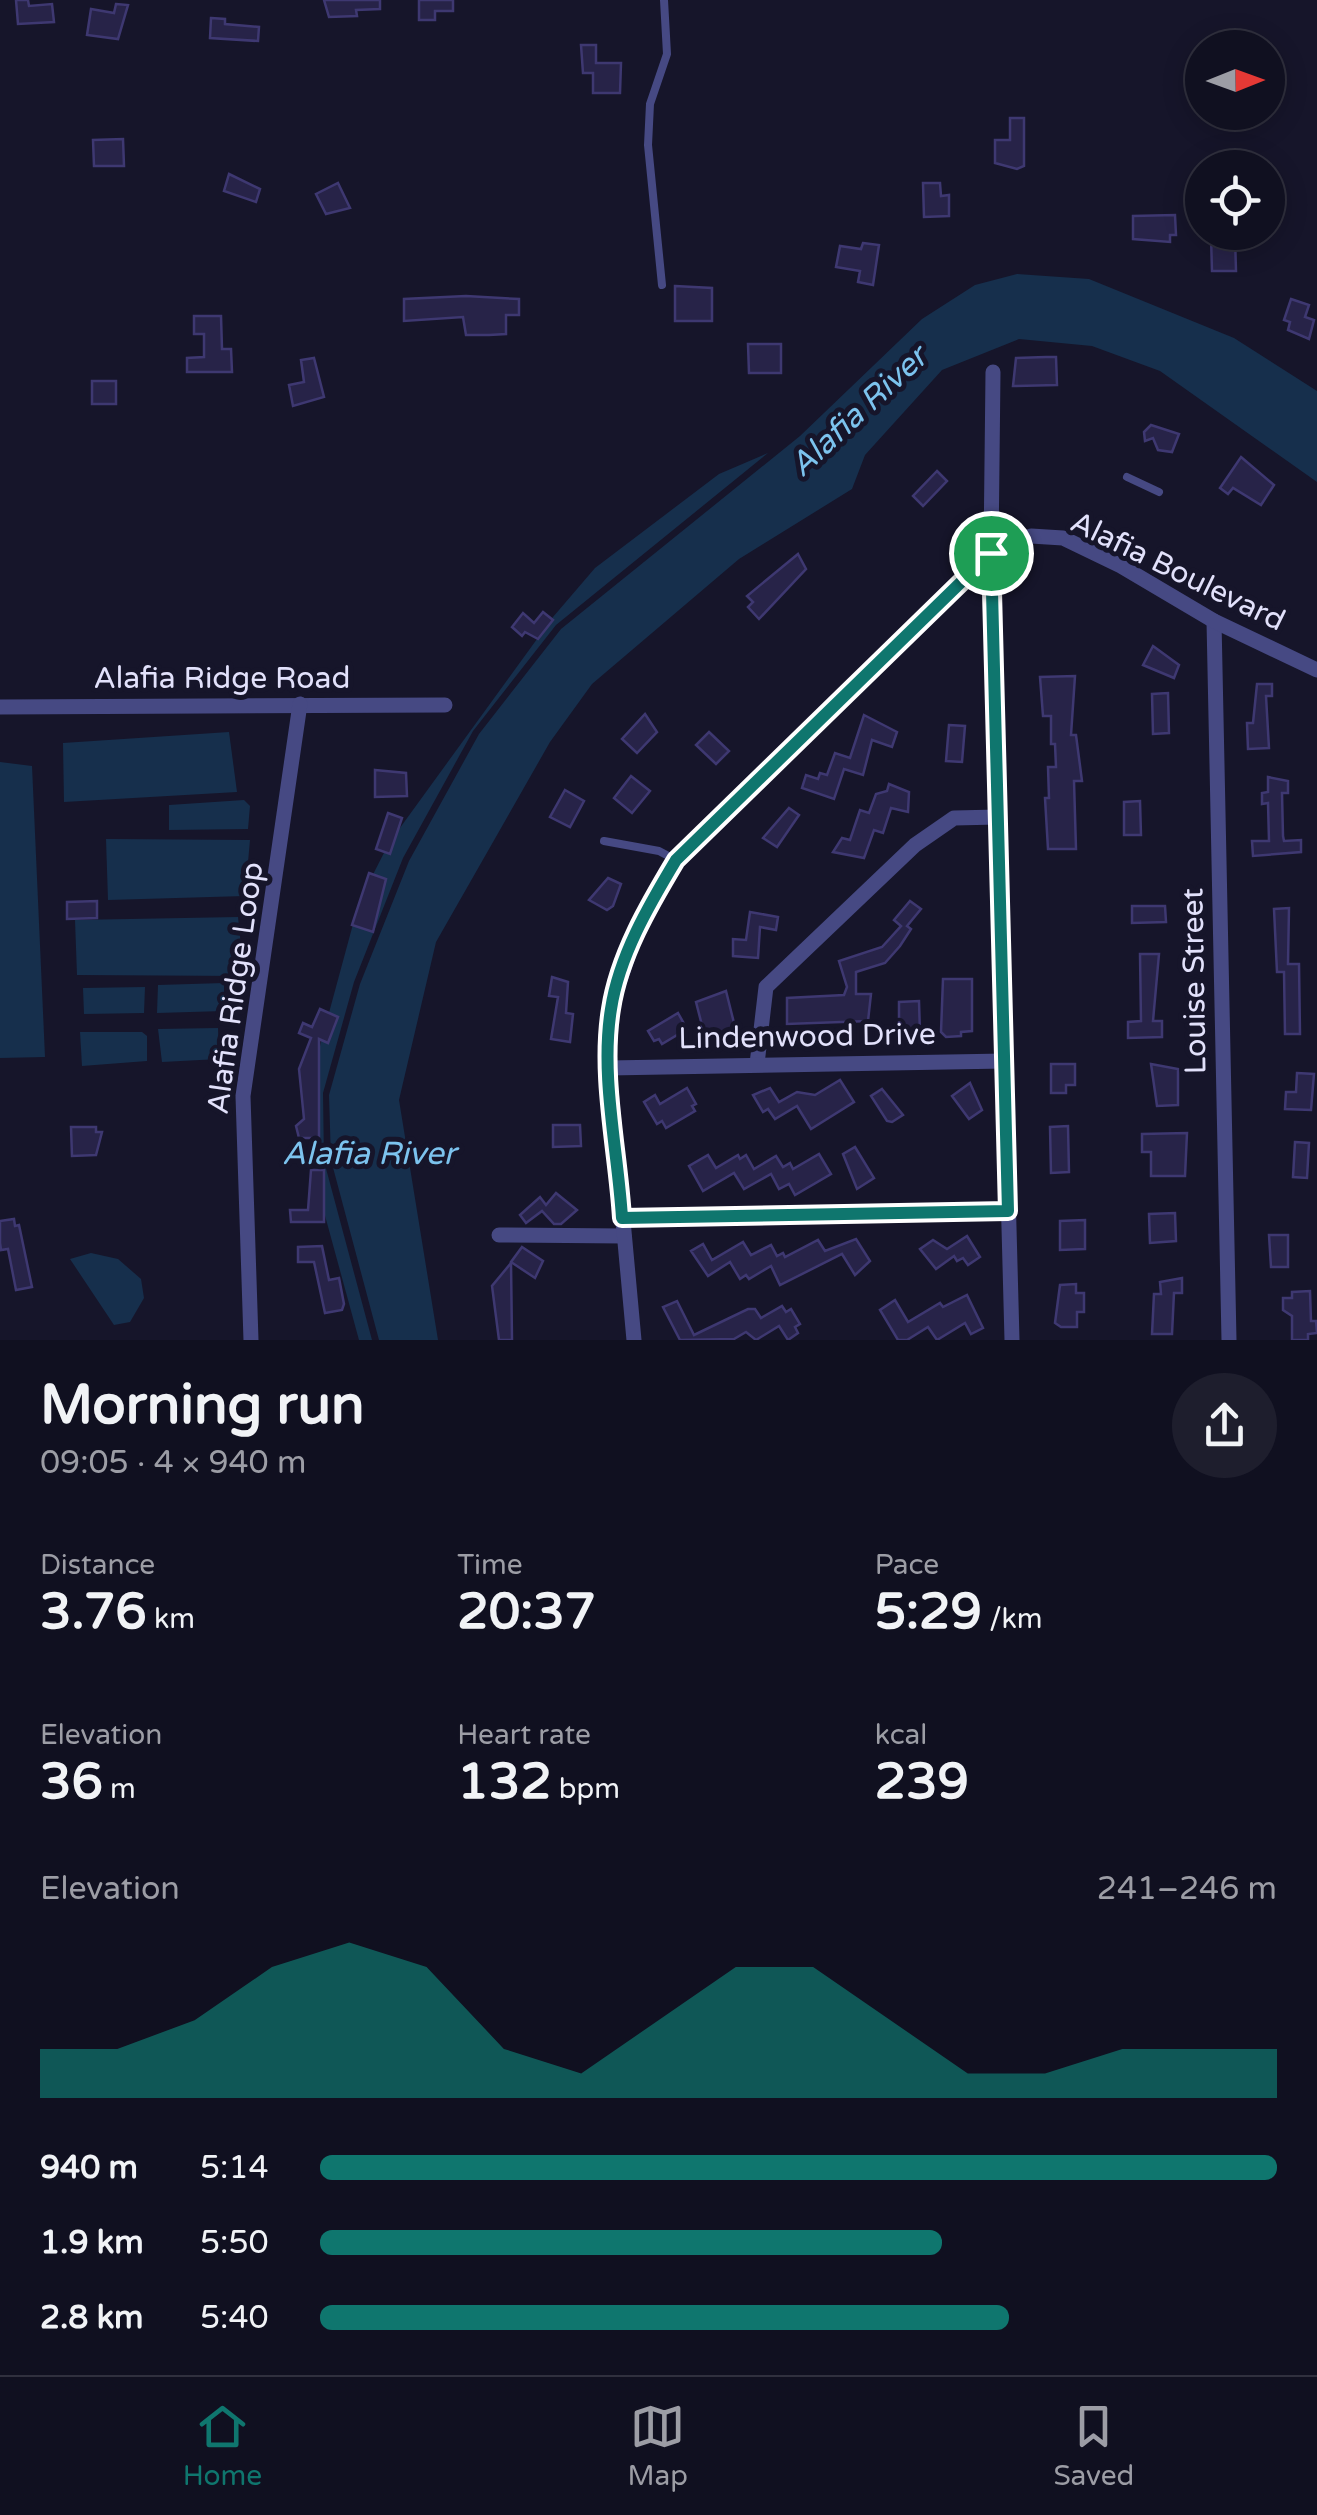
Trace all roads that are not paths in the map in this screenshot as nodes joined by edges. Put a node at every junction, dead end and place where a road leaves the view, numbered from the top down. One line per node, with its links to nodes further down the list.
1 (664, 0): 2 (lane)
2 (662, 286)
3 (993, 372): 6 (street)
4 (1126, 476): 5 (lane)
5 (1159, 492)
6 (991, 553): 7 (street, Alafia Boulevard); 12 (street); 14 (street, Alafia Boulevard)
7 (1214, 621): 8 (street, Alafia Boulevard); 25 (street, Louise Street)
8 (1317, 670)
9 (300, 704): 10 (street, Alafia Ridge Road); 11 (street, Alafia Ridge Road); 22 (street, Alafia Ridge Loop)
10 (444, 705)
11 (0, 707)
12 (998, 817): 15 (street); 16 (street)
13 (604, 840): 14 (lane)
14 (676, 860): 17 (street, Alafia Boulevard)
15 (1006, 1061): 16 (street, Lindenwood Drive); 18 (street)
16 (757, 1064): 17 (street, Lindenwood Drive)
17 (609, 1068): 19 (street, Alafia Boulevard)
18 (1008, 1211): 19 (street); 24 (street)
19 (622, 1218): 21 (street, Alafia Boulevard)
20 (498, 1235): 21 (street)
21 (624, 1236): 23 (street, Alafia Boulevard)
22 (251, 1340)
23 (634, 1340)
24 (1012, 1340)
25 (1229, 1340)

